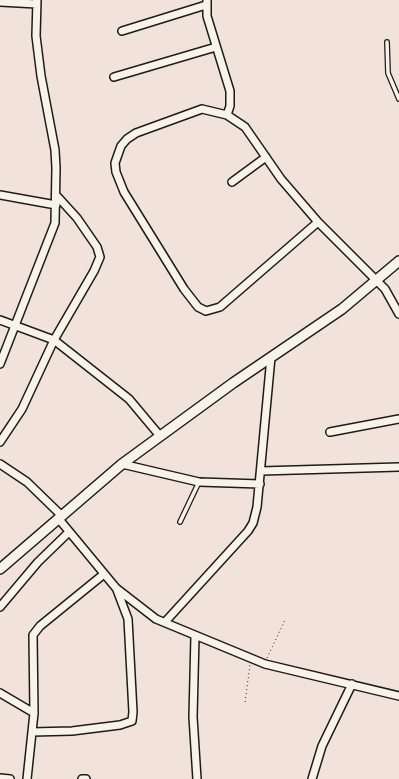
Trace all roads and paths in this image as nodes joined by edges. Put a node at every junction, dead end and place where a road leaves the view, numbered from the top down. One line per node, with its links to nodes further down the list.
1 (0, 2): 2 (street)
2 (37, 2): 13 (street)
3 (207, 2): 4 (street); 6 (street)
4 (122, 31)
5 (387, 42): 8 (lane)
6 (216, 48): 7 (street); 9 (street)
7 (114, 77)
8 (399, 99)
9 (227, 114): 10 (street); 15 (street)
10 (266, 157): 11 (street); 15 (street)
11 (232, 182)
12 (0, 195): 14 (street)
13 (57, 196): 14 (street); 21 (street)
14 (56, 205): 20 (street)
15 (318, 222): 17 (street)
16 (399, 261): 17 (street)
17 (376, 282): 18 (street); 22 (street)
18 (399, 314)
19 (0, 320): 20 (street)
20 (14, 325): 21 (street); 23 (street)
21 (54, 340): 26 (street); 27 (street)
22 (271, 357): 26 (street); 31 (street)
23 (0, 364)
24 (399, 419): 25 (street)
25 (330, 432)
26 (160, 436): 29 (street)
27 (0, 442)
28 (0, 464): 34 (street)
29 (122, 464): 32 (street); 34 (street)
30 (399, 466): 31 (street)
31 (261, 471): 33 (street)
32 (199, 482): 33 (street); 35 (lane)
33 (260, 484): 42 (street)
34 (60, 516): 36 (street); 37 (street)
35 (180, 522)
36 (68, 532): 38 (street); 40 (street)
37 (0, 569)
38 (104, 574): 39 (street); 50 (street)
39 (116, 588): 42 (street); 51 (street)
40 (0, 607)
41 (285, 620): 45 (path)
42 (165, 622): 43 (street)
43 (195, 636): 44 (street); 57 (street)
44 (251, 659): 45 (street); 49 (path)
45 (265, 664): 46 (street)
46 (352, 684): 48 (street); 58 (street)
47 (0, 693): 50 (street)
48 (399, 696)
49 (245, 702)
50 (34, 713): 51 (street)
51 (32, 732): 54 (street)
52 (0, 778): 53 (street)
53 (10, 779)
54 (27, 779)
55 (82, 779): 56 (street)
56 (86, 779)
57 (197, 779)
58 (312, 779)

